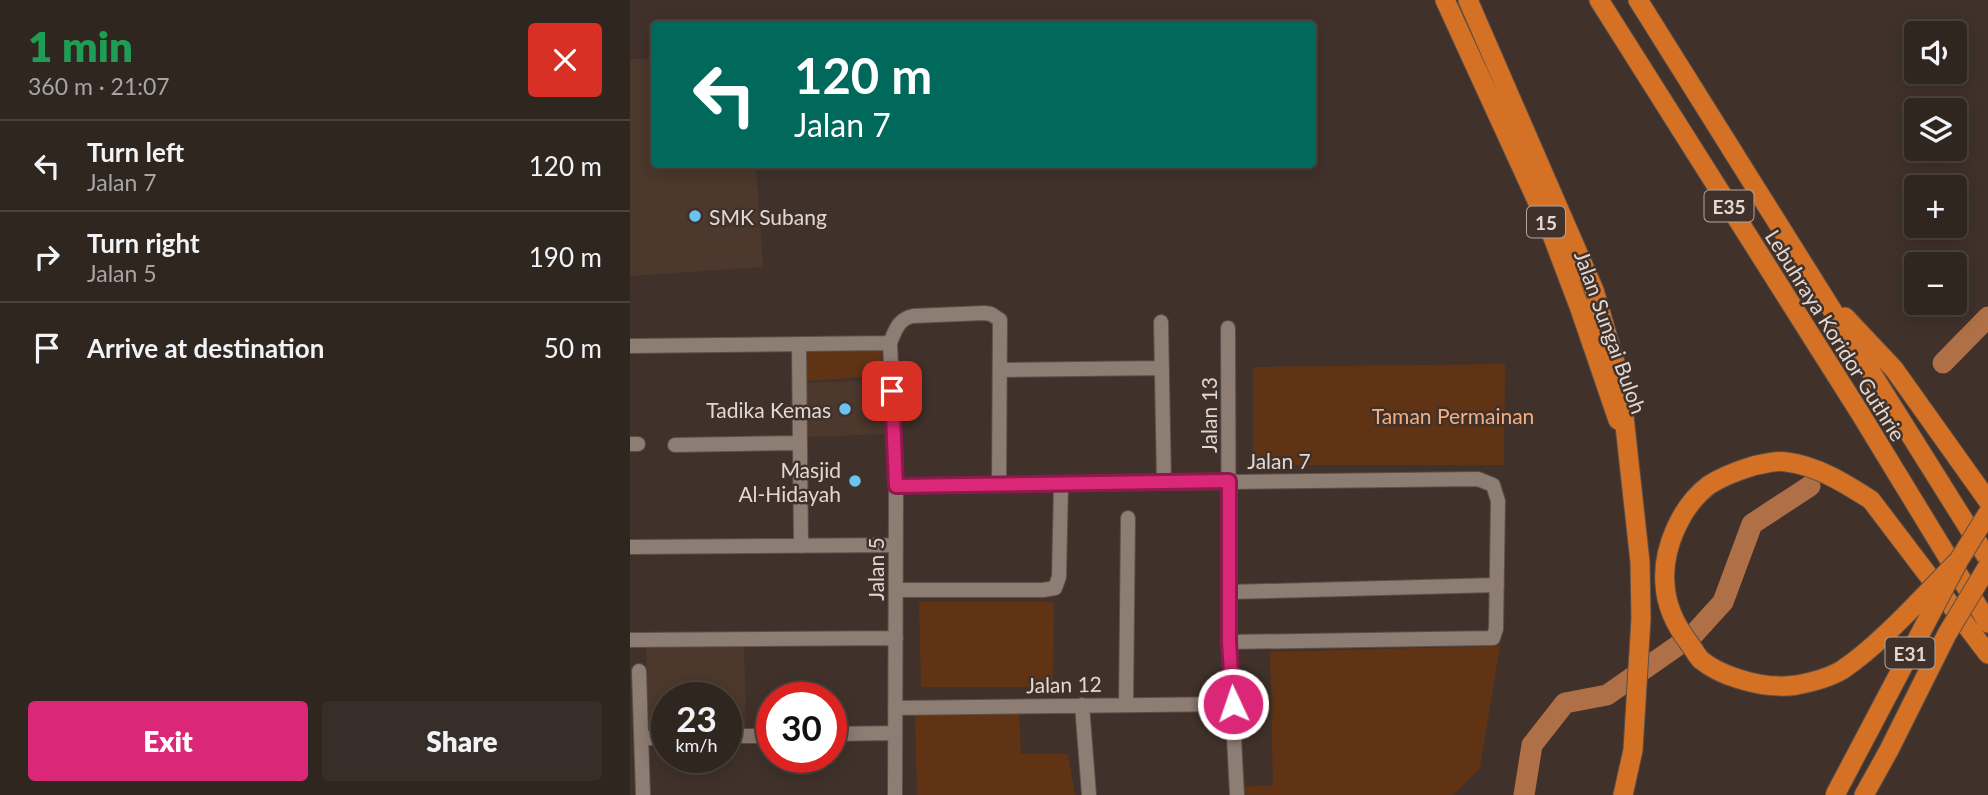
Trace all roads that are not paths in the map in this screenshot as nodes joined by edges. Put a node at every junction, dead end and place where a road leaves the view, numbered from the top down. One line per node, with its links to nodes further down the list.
1 (1446, 0): 15 (highway, Jalan Sungai Buloh / 15)
2 (1468, 0): 15 (highway, Jalan Sungai Buloh / 15)
3 (1599, 0): 16 (highway, Lebuhraya Koridor Guthrie / E35)
4 (1638, 0): 5 (highway, Lebuhraya Koridor Guthrie / E35)
5 (1817, 289): 22 (highway); 28 (highway, Lebuhraya Koridor Guthrie / E35)
6 (1161, 322): 11 (street)
7 (1228, 328): 17 (street, Jalan 13)
8 (890, 343): 10 (street); 12 (street); 21 (street, Jalan 5)
9 (630, 346): 10 (street)
10 (799, 346): 13 (street)
11 (1162, 368): 12 (street); 18 (street)
12 (1001, 370): 19 (street)
13 (800, 443): 14 (street); 26 (street)
14 (675, 445)
15 (1630, 450): 49 (highway, Jalan Sungai Buloh / 15)
16 (1886, 458): 34 (highway, Lebuhraya Koridor Guthrie / E35); 38 (highway)
17 (1229, 481): 18 (street, Jalan 7); 31 (street, Jalan 7); 33 (street, Jalan 13)
18 (1164, 483): 20 (street, Jalan 7)
19 (999, 485): 20 (street, Jalan 7); 21 (street, Jalan 7)
20 (1061, 485): 32 (street)
21 (896, 486): 25 (street, Jalan 5)
22 (1988, 501)
23 (1988, 513): 29 (highway, E31, bridge)
24 (1128, 518): 40 (street)
25 (896, 545): 26 (street); 32 (street, Jalan 5)
26 (802, 546): 27 (street)
27 (630, 547)
28 (1988, 559)
29 (1959, 560): 38 (highway, bridge); 54 (highway, E31, bridge)
30 (1988, 566): 48 (highway, E31, bridge)
31 (1497, 586): 33 (street); 37 (street)
32 (897, 590): 35 (street, Jalan 5)
33 (1229, 592): 37 (street, Jalan 13)
34 (1988, 623)
35 (896, 638): 36 (street); 43 (street, Jalan 5)
36 (630, 640)
37 (1229, 642): 41 (street, Jalan 13)
38 (1988, 654)
39 (639, 671): 46 (street)
40 (1126, 704): 41 (street, Jalan 12); 42 (street, Jalan 12)
41 (1233, 704): 53 (street, Jalan 13)
42 (1082, 705): 43 (street, Jalan 12); 52 (street)
43 (895, 708): 44 (street, Jalan 5)
44 (895, 733): 45 (street); 51 (street, Jalan 5)
45 (847, 734)
46 (643, 738): 47 (street); 50 (street)
47 (651, 738)
48 (1889, 750): 55 (highway, E31); 56 (highway)
49 (1626, 790)
50 (643, 795)
51 (895, 795)
52 (1089, 795)
53 (1237, 795)
54 (1835, 795)
55 (1864, 795)
56 (1872, 795)

